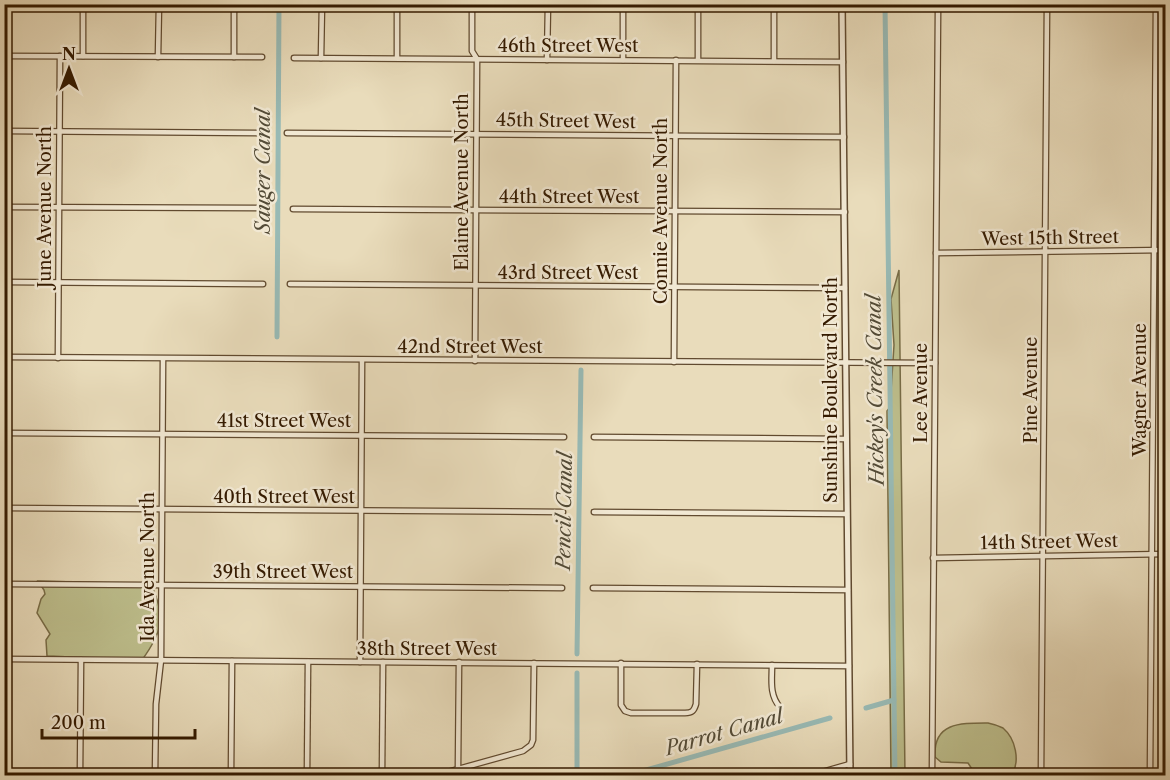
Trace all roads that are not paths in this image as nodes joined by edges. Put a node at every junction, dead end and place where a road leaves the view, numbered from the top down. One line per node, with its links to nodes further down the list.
1 (8, 4): 16 (street)
2 (83, 4): 18 (street)
3 (159, 4): 19 (street)
4 (234, 4): 20 (street)
5 (321, 4): 23 (street)
6 (397, 4): 24 (street)
7 (472, 4): 25 (street, Elaine Avenue North)
8 (548, 4): 26 (street)
9 (623, 4): 27 (street)
10 (699, 4): 29 (street)
11 (774, 4): 30 (street)
12 (842, 4): 31 (street, Sunshine Boulevard North)
13 (1047, 4): 48 (street, Pine Avenue)
14 (1156, 4): 46 (street, Wagner Avenue)
15 (938, 12): 49 (street, Lee Avenue)
16 (5, 56): 17 (street)
17 (60, 56): 18 (street); 33 (street, June Avenue North)
18 (83, 56): 19 (street)
19 (158, 57): 20 (street)
20 (234, 57): 21 (street)
21 (262, 57)
22 (294, 58): 23 (street, 46th Street West)
23 (321, 58): 24 (street, 46th Street West)
24 (397, 58): 25 (street, 46th Street West)
25 (477, 59): 26 (street, 46th Street West); 36 (street, Elaine Avenue North)
26 (548, 60): 27 (street, 46th Street West)
27 (623, 60): 28 (street, 46th Street West)
28 (676, 60): 29 (street, 46th Street West); 37 (street, Connie Avenue North)
29 (698, 60): 30 (street, 46th Street West)
30 (774, 61): 31 (street, 46th Street West)
31 (843, 62): 38 (street, Sunshine Boulevard North)
32 (4, 131): 33 (street)
33 (59, 132): 34 (street); 40 (street, June Avenue North)
34 (265, 133)
35 (287, 133): 36 (street, 45th Street West)
36 (476, 134): 37 (street, 45th Street West); 43 (street, Elaine Avenue North)
37 (675, 136): 38 (street, 45th Street West); 44 (street, Connie Avenue North)
38 (843, 137): 45 (street, Sunshine Boulevard North)
39 (4, 207): 40 (street)
40 (59, 207): 41 (street); 51 (street, June Avenue North)
41 (262, 208)
42 (293, 209): 43 (street, 44th Street West)
43 (476, 210): 44 (street, 44th Street West); 54 (street, Elaine Avenue North)
44 (674, 211): 45 (street, 44th Street West); 55 (street, Connie Avenue North)
45 (844, 212): 56 (street, Sunshine Boulevard North)
46 (1154, 250): 47 (street, West 15th Street); 48 (street, West 15th Street); 77 (street, Wagner Avenue)
47 (1166, 250)
48 (1045, 251): 49 (street, West 15th Street); 79 (street, Pine Avenue)
49 (936, 253): 64 (street, Lee Avenue)
50 (4, 282): 51 (street)
51 (58, 282): 52 (street); 58 (street, June Avenue North)
52 (263, 284)
53 (290, 284): 54 (street, 43rd Street West)
54 (475, 286): 55 (street, 43rd Street West); 61 (street, Elaine Avenue North)
55 (674, 286): 56 (street, 43rd Street West); 62 (street, Connie Avenue North)
56 (845, 288): 63 (street, Sunshine Boulevard North)
57 (4, 357): 58 (street, 42nd Street West)
58 (58, 358): 59 (street, 42nd Street West)
59 (164, 359): 60 (street, 42nd Street West); 66 (street, Ida Avenue North)
60 (362, 360): 61 (street, 42nd Street West); 67 (street)
61 (475, 361): 62 (street, 42nd Street West)
62 (674, 362): 63 (street, 42nd Street West)
63 (846, 363): 64 (street, 42nd Street West); 70 (street, Sunshine Boulevard North)
64 (935, 363): 80 (street, Lee Avenue)
65 (4, 433): 66 (street, 41st Street West)
66 (163, 434): 67 (street, 41st Street West); 72 (street, Ida Avenue North)
67 (362, 435): 68 (street, 41st Street West); 73 (street)
68 (564, 437)
69 (594, 437): 70 (street)
70 (846, 439): 76 (street, Sunshine Boulevard North)
71 (4, 508): 72 (street, 40th Street West)
72 (162, 509): 73 (street, 40th Street West); 82 (street, Ida Avenue North)
73 (361, 511): 74 (street, 40th Street West); 83 (street)
74 (563, 512)
75 (594, 512): 76 (street)
76 (847, 514): 86 (street, Sunshine Boulevard North)
77 (1152, 554): 78 (street, 14th Street West); 79 (street, 14th Street West); 114 (street, Wagner Avenue)
78 (1166, 554)
79 (1043, 556): 80 (street, 14th Street West); 113 (street, Pine Avenue)
80 (933, 558): 112 (street, Lee Avenue)
81 (4, 584): 82 (street, 39th Street West)
82 (161, 585): 83 (street, 39th Street West); 89 (street, Ida Avenue North)
83 (361, 586): 84 (street, 39th Street West); 92 (street)
84 (562, 588)
85 (593, 588): 86 (street)
86 (848, 590): 99 (street, Sunshine Boulevard North)
87 (5, 659): 88 (street, 38th Street West); 103 (street)
88 (81, 660): 89 (street, 38th Street West); 104 (street)
89 (161, 660): 90 (street, 38th Street West); 105 (street, Ida Avenue North)
90 (232, 661): 91 (street, 38th Street West); 106 (street)
91 (308, 662): 92 (street, 38th Street West); 107 (street)
92 (360, 662): 93 (street, 38th Street West)
93 (383, 662): 94 (street, 38th Street West); 108 (street)
94 (459, 662): 95 (street, 38th Street West); 102 (street)
95 (534, 663): 96 (street, 38th Street West); 102 (street)
96 (621, 663): 97 (street, 38th Street West); 97 (street)
97 (697, 664): 98 (street, 38th Street West)
98 (772, 665): 99 (street, 38th Street West); 100 (street)
99 (849, 666): 101 (street, Sunshine Boulevard North)
100 (780, 707)
101 (850, 764): 110 (street); 111 (street, Sunshine Boulevard North)
102 (458, 769): 109 (street)
103 (5, 776)
104 (80, 776)
105 (155, 776)
106 (231, 776)
107 (307, 776)
108 (382, 776)
109 (433, 776)
110 (808, 776)
111 (850, 776)
112 (932, 776)
113 (1041, 776)
114 (1150, 776)

